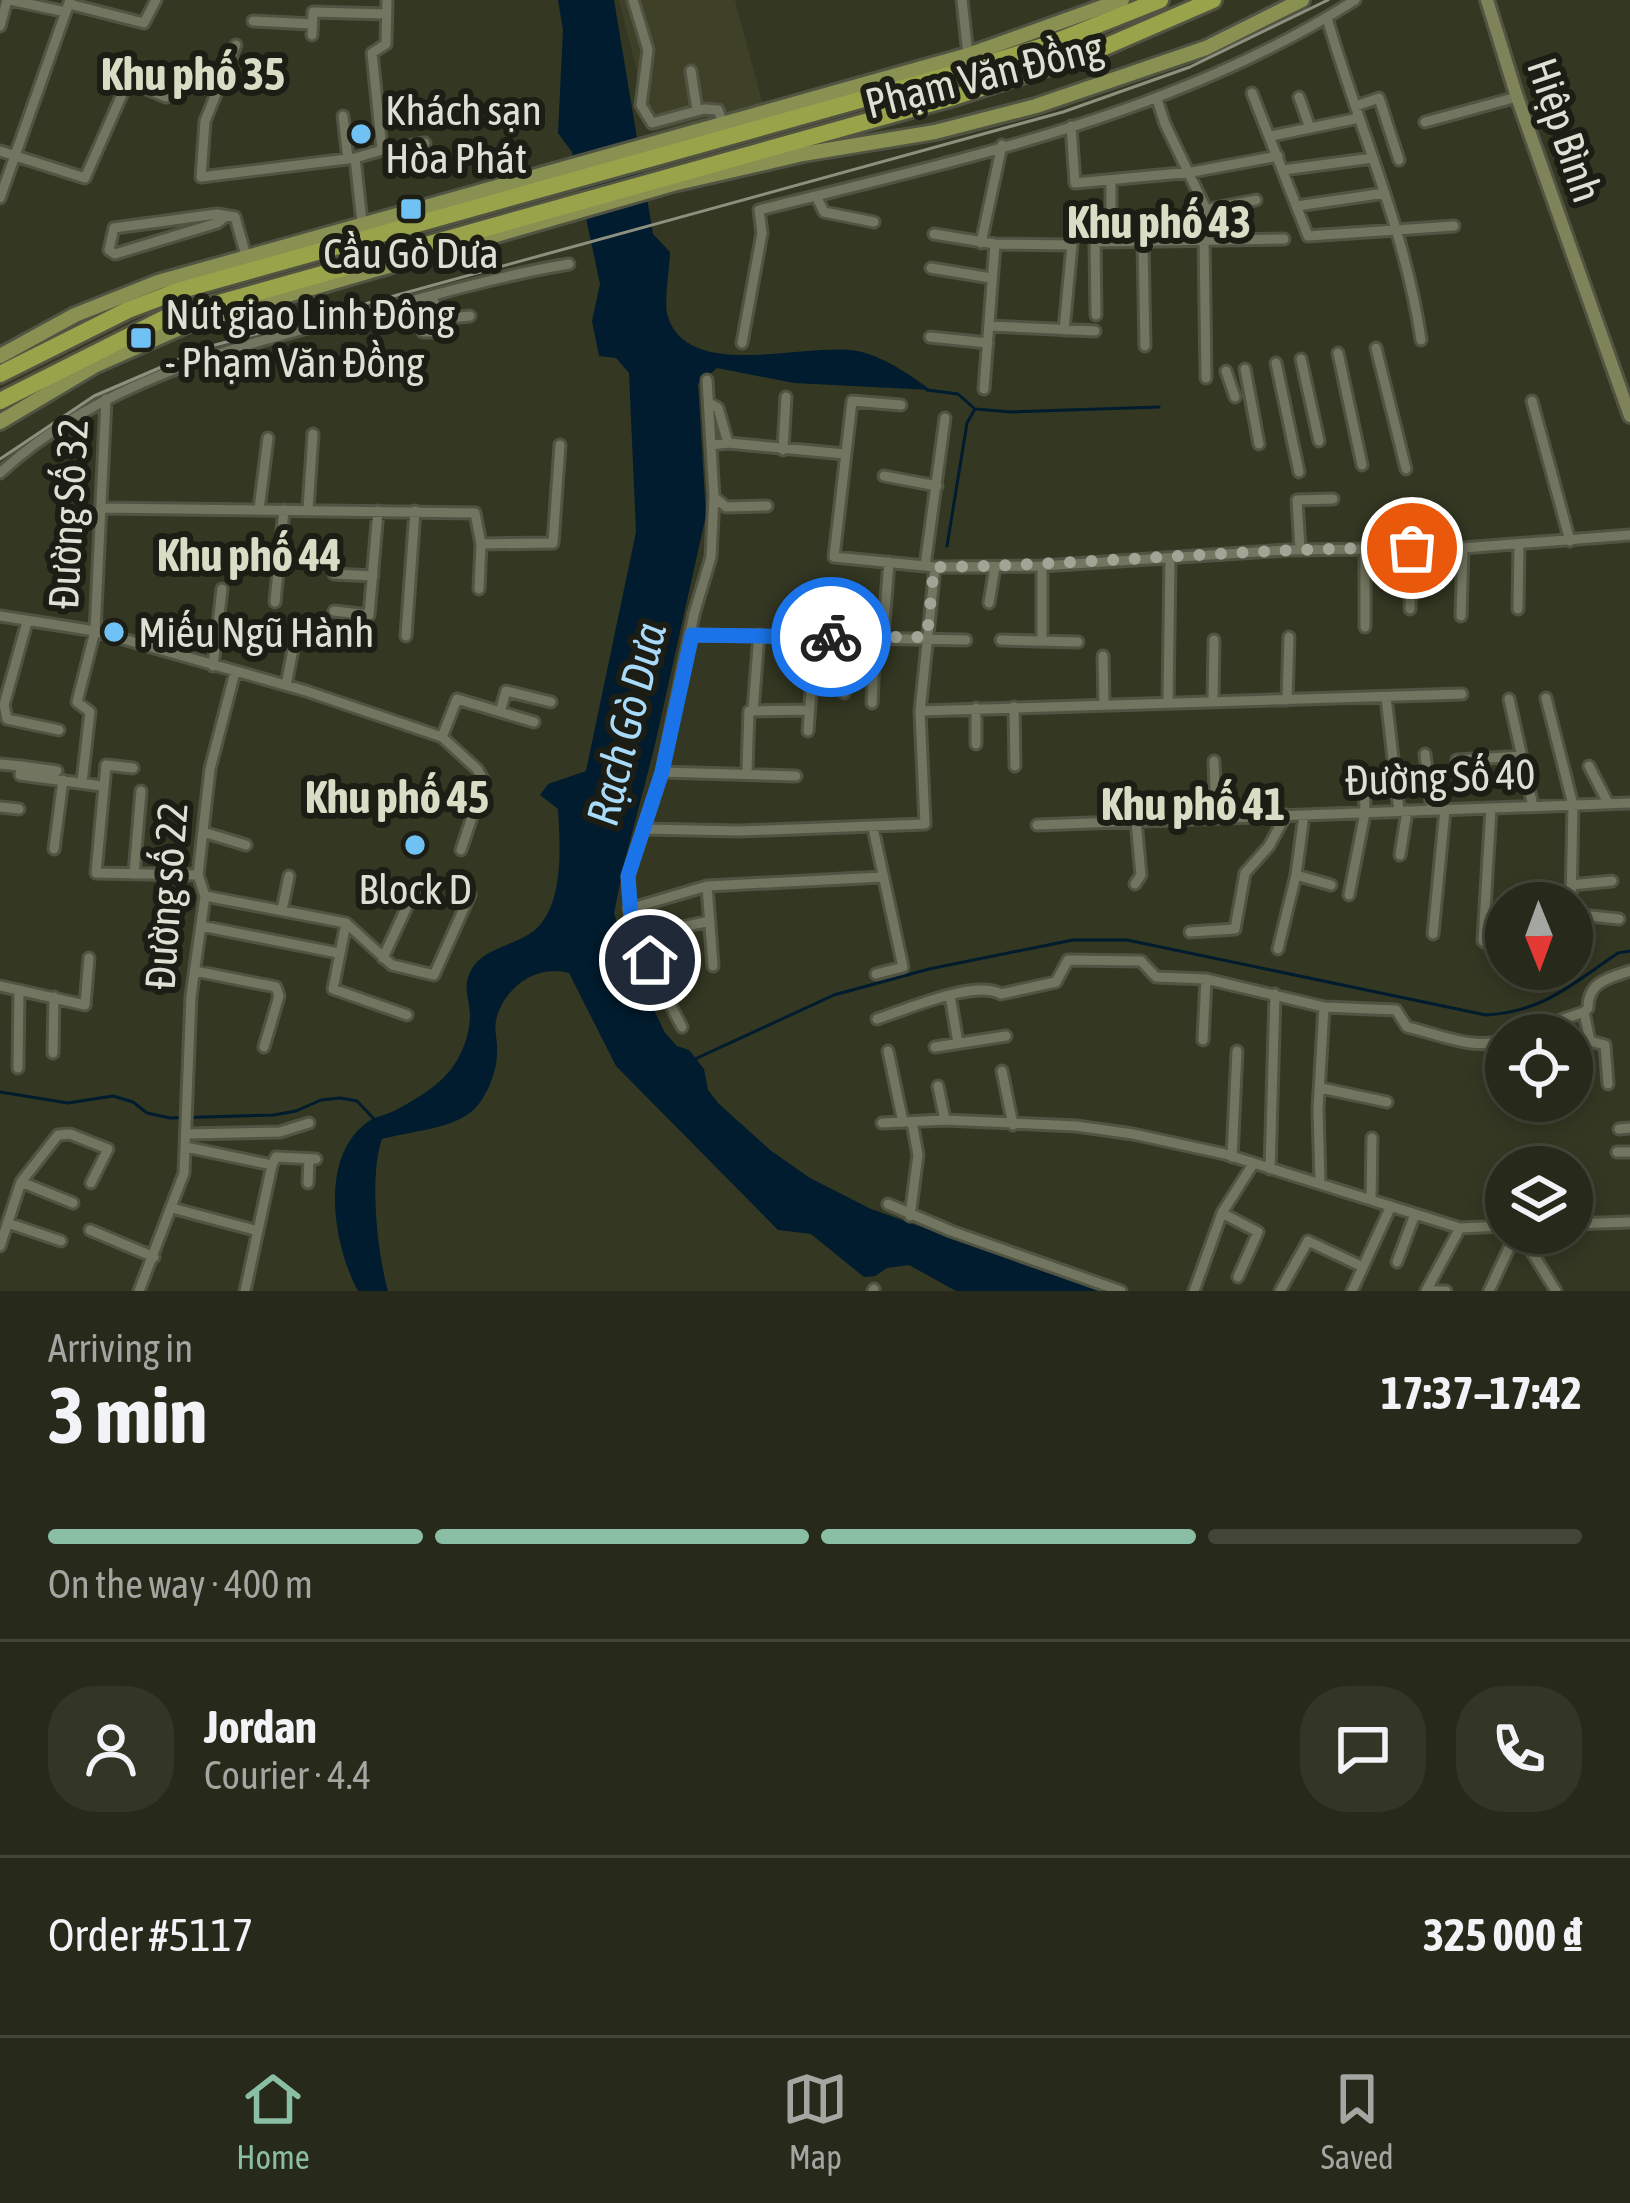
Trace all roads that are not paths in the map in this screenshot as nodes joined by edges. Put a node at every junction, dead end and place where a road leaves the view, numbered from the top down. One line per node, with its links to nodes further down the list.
1 (9, 0): 12 (street); 17 (street)
2 (156, 0): 12 (street)
3 (387, 0): 14 (street)
4 (633, 0): 27 (street)
5 (962, 0): 19 (street)
6 (1122, 0): 13 (main road, Phạm Văn Đồng)
7 (1160, 0): 37 (highway, Phạm Văn Đồng)
8 (1214, 0): 46 (highway, Phạm Văn Đồng)
9 (1301, 0): 45 (main road, Phạm Văn Đồng)
10 (1355, 0): 15 (street)
11 (1487, 0): 23 (main road, Hiệp Bình)
12 (68, 5): 41 (street)
13 (1085, 7): 19 (main road, Phạm Văn Đồng)
14 (387, 14): 16 (street); 38 (street)
15 (1328, 18): 25 (street); 26 (street)
16 (253, 20)
17 (0, 26)
18 (236, 45): 43 (street)
19 (968, 55): 31 (main road, Phạm Văn Đồng)
20 (691, 71): 27 (street)
21 (1252, 93): 34 (street)
22 (166, 97): 41 (street)
23 (1517, 97): 30 (street); 109 (main road, Hiệp Bình)
24 (1299, 98): 33 (street)
25 (1157, 99): 32 (street); 48 (street)
26 (1355, 106): 29 (street); 44 (street)
27 (697, 110): 31 (street)
28 (343, 116): 43 (street)
29 (1359, 118): 33 (street); 42 (street)
30 (1425, 122)
31 (723, 123): 37 (main road, Phạm Văn Đồng)
32 (1071, 126): 36 (street); 51 (street)
33 (1310, 128): 34 (street)
34 (1271, 136): 40 (street)
35 (425, 143): 38 (street)
36 (1002, 145): 53 (street); 69 (street)
37 (663, 147): 49 (highway)
38 (382, 150): 43 (street)
39 (0, 151): 41 (street)
40 (1278, 156): 47 (street); 48 (street)
41 (16, 158): 54 (street)
42 (1373, 158): 47 (street); 52 (street)
43 (352, 159): 60 (street)
44 (1399, 160)
45 (741, 168): 46 (main road); 50 (main road, Phạm Văn Đồng)
46 (694, 170): 50 (highway, Phạm Văn Đồng)
47 (1283, 170): 56 (street)
48 (1190, 172): 51 (street); 57 (street)
49 (548, 179): 60 (main road); 76 (highway)
50 (672, 180): 58 (highway)
51 (1111, 181): 64 (street)
52 (1385, 193): 56 (street); 63 (street)
53 (816, 196): 61 (street); 87 (street)
54 (0, 198)
55 (1256, 200): 57 (street)
56 (1297, 206): 63 (street)
57 (1209, 209): 67 (street)
58 (557, 213): 105 (highway); 111 (main road)
59 (226, 216): 59 (street); 72 (street)
60 (362, 222): 72 (main road)
61 (874, 222)
62 (1454, 226): 63 (street)
63 (1398, 229): 86 (street)
64 (1112, 233)
65 (934, 234): 69 (street)
66 (1204, 238): 67 (street); 70 (street); 99 (street)
67 (1220, 238): 68 (street)
68 (1284, 239)
69 (981, 242): 71 (street)
70 (1143, 242): 79 (street); 89 (street)
71 (995, 244): 75 (street); 82 (street)
72 (246, 256): 76 (main road)
73 (568, 264): 77 (street)
74 (931, 268): 75 (street)
75 (991, 278): 81 (street)
76 (163, 288): 92 (main road); 94 (highway)
77 (432, 296): 78 (street); 80 (street)
78 (416, 300): 83 (street); 104 (street)
79 (1096, 315)
80 (470, 316)
81 (990, 326): 82 (street); 88 (street)
82 (1064, 330): 84 (street)
83 (448, 332)
84 (1096, 332)
85 (930, 337): 88 (street)
86 (1421, 340)
87 (742, 343)
88 (988, 343): 101 (street)
89 (1145, 346)
90 (1376, 348): 122 (street)
91 (1338, 353): 121 (street)
92 (0, 358): 94 (main road)
93 (1301, 359): 114 (street)
94 (20, 362): 98 (highway)
95 (1276, 363): 123 (street)
96 (1245, 369): 116 (street)
97 (1226, 370): 102 (street)
98 (0, 374)
99 (1206, 378)
100 (707, 380): 107 (street)
101 (984, 388)
102 (1235, 397)
103 (786, 398): 119 (street)
104 (106, 399): 124 (street); 130 (street, Đường Số 32)
105 (0, 401)
106 (1532, 401): 137 (street)
107 (709, 404): 115 (street); 118 (street)
108 (901, 405): 120 (street)
109 (1629, 408)
110 (945, 418): 126 (street)
111 (0, 427)
112 (313, 434): 131 (street)
113 (268, 438): 132 (street)
114 (1319, 441)
115 (728, 443): 118 (street); 119 (street)
116 (1259, 444)
117 (560, 445): 138 (street)
118 (711, 445): 127 (street)
119 (783, 450): 120 (street)
120 (845, 454): 145 (street)
121 (1361, 465)
122 (1406, 469)
123 (1299, 472)
124 (0, 473)
125 (884, 476): 126 (street)
126 (937, 486): 146 (street)
127 (714, 497): 129 (street); 163 (street)
128 (1333, 499): 143 (street)
129 (766, 506)
130 (100, 508): 132 (street); 162 (street, Đường Số 32)
131 (308, 508): 133 (street); 134 (street)
132 (259, 509): 133 (street)
133 (284, 510): 153 (street)
134 (378, 511): 135 (street); 150 (street)
135 (415, 511): 138 (street); 165 (street)
136 (1630, 536): 137 (street)
137 (1570, 541): 139 (street)
138 (481, 544): 152 (street)
139 (1519, 544): 142 (street); 156 (street)
140 (1365, 548): 141 (street); 143 (street); 161 (street)
141 (1412, 548): 142 (street); 155 (street)
142 (1463, 548): 159 (street)
143 (1300, 549): 144 (street)
144 (1169, 558): 147 (street); 193 (street)
145 (889, 562): 146 (street); 166 (street)
146 (930, 566): 148 (street); 169 (street)
147 (1042, 566): 148 (street); 174 (street)
148 (995, 567): 154 (street)
149 (334, 574): 150 (street)
150 (373, 576): 157 (street)
151 (222, 589): 178 (street)
152 (478, 589)
153 (275, 602)
154 (989, 603)
155 (1410, 609)
156 (1518, 609)
157 (334, 610)
158 (0, 616): 160 (street)
159 (1461, 616)
160 (27, 622): 162 (street); 203 (street)
161 (1365, 626)
162 (95, 632): 178 (street); 221 (street, Đường Số 32)
163 (692, 635): 164 (street); 183 (street)
164 (759, 635): 167 (street); 198 (street)
165 (406, 636)
166 (879, 636): 168 (street); 169 (street); 194 (street)
167 (815, 637): 168 (street); 181 (street)
168 (846, 637): 185 (street)
169 (927, 637): 171 (street); 200 (street)
170 (1289, 637): 190 (street)
171 (966, 640)
172 (1001, 640): 174 (street)
173 (1214, 640): 191 (street)
174 (1042, 641): 175 (street)
175 (1078, 642)
176 (326, 645): 182 (street)
177 (1103, 656): 195 (street)
178 (213, 666): 179 (street)
179 (235, 672): 182 (street); 242 (street, Đường số 22)
180 (835, 683): 181 (street)
181 (812, 684): 199 (street)
182 (286, 685): 205 (street)
183 (681, 688): 184 (street); 217 (street)
184 (698, 690)
185 (844, 693)
186 (1462, 694): 187 (street)
187 (1385, 697): 190 (street); 233 (street)
188 (1546, 698): 226 (street)
189 (1509, 699): 208 (street)
190 (1287, 700): 191 (street)
191 (1214, 701): 193 (street)
192 (551, 702): 201 (street)
193 (1168, 702): 195 (street)
194 (872, 703)
195 (1104, 704): 196 (street)
196 (1014, 706): 197 (street); 213 (street)
197 (976, 708): 200 (street); 206 (street)
198 (753, 710): 199 (street); 216 (street)
199 (808, 710): 204 (street)
200 (920, 711): 240 (street)
201 (500, 712): 202 (street); 205 (street)
202 (534, 722)
203 (59, 730)
204 (808, 731)
205 (442, 737): 245 (street)
206 (976, 744)
207 (1425, 754): 232 (street)
208 (1522, 756): 209 (street); 227 (street)
209 (1457, 760)
210 (1214, 761): 237 (street)
211 (0, 764): 212 (street)
212 (20, 766): 218 (street); 218 (street)
213 (1016, 766)
214 (1588, 766): 225 (street)
215 (133, 768): 222 (street)
216 (747, 770)
217 (662, 772): 219 (street); 241 (street)
218 (60, 775): 221 (street); 244 (street)
219 (796, 776)
220 (1364, 776): 234 (street)
221 (82, 782): 222 (street)
222 (102, 786): 247 (street)
223 (141, 791): 247 (street)
224 (1630, 802): 225 (street, Đường Số 40)
225 (1608, 803): 226 (street, Đường Số 40)
226 (1573, 805): 227 (street, Đường Số 40); 254 (street)
227 (1533, 806): 229 (street, Đường Số 40)
228 (0, 807): 230 (street)
229 (1491, 808): 231 (street, Đường Số 40); 253 (street)
230 (20, 809)
231 (1445, 809): 232 (street, Đường Số 40); 273 (street)
232 (1432, 810): 233 (street, Đường Số 40)
233 (1403, 811): 234 (street, Đường Số 40); 246 (street)
234 (1366, 812): 236 (street, Đường Số 40); 261 (street)
235 (1286, 815): 236 (street, Đường Số 40); 237 (street, Đường Số 40); 271 (street)
236 (1304, 815): 249 (street)
237 (1216, 818): 238 (street, Đường Số 40)
238 (1136, 821): 239 (street, Đường Số 40); 256 (street)
239 (1037, 825)
240 (873, 828): 241 (street); 251 (street)
241 (644, 829): 264 (street)
242 (202, 832): 243 (street); 248 (street, Đường số 22)
243 (245, 844)
244 (54, 849)
245 (461, 850)
246 (1400, 855)
247 (134, 874): 248 (street)
248 (197, 875): 262 (street, Đường số 22)
249 (1296, 875): 258 (street); 275 (street)
250 (289, 876): 265 (street)
251 (882, 877): 259 (street); 282 (street)
252 (1612, 881): 255 (street)
253 (1487, 882)
254 (1571, 882)
255 (1593, 883)
256 (1135, 884)
257 (417, 885): 278 (street)
258 (1331, 885)
259 (707, 886): 264 (street); 268 (street)
260 (470, 895): 278 (street)
261 (1349, 895)
262 (205, 896): 265 (street); 270 (street, Đường số 22)
263 (1485, 908): 274 (street)
264 (628, 909): 294 (street)
265 (282, 910): 269 (street)
266 (1593, 916): 267 (street)
267 (1619, 919)
268 (710, 921): 272 (street); 279 (street)
269 (346, 923): 276 (street); 278 (street)
270 (201, 926): 276 (street); 281 (street, Đường số 22)
271 (1190, 932)
272 (654, 933)
273 (1433, 934)
274 (1485, 942)
275 (1278, 949)
276 (338, 953): 292 (street)
277 (89, 958): 288 (street)
278 (383, 958)
279 (712, 966)
280 (1630, 970): 290 (street)
281 (195, 971): 299 (street); 315 (street, Đường số 22)
282 (876, 974)
283 (1206, 979): 286 (street); 287 (street); 296 (street)
284 (0, 986): 285 (street)
285 (19, 991): 288 (street); 304 (street)
286 (1276, 994): 289 (street); 322 (street)
287 (950, 995): 293 (street); 297 (street)
288 (54, 997): 303 (street)
289 (1324, 1007): 298 (street); 308 (street)
290 (1584, 1012): 291 (street); 306 (street)
291 (1578, 1014)
292 (407, 1015)
293 (877, 1019)
294 (682, 1027)
295 (1006, 1036): 297 (street)
296 (1203, 1040)
297 (958, 1043): 300 (street)
298 (1485, 1044)
299 (264, 1047)
300 (935, 1048)
301 (888, 1051): 311 (street)
302 (1237, 1051): 319 (street)
303 (53, 1053)
304 (18, 1068)
305 (1002, 1071): 314 (street)
306 (1608, 1084)
307 (938, 1086): 310 (street)
308 (1321, 1088): 309 (street); 326 (street)
309 (1387, 1102)
310 (945, 1120): 311 (street); 314 (street)
311 (908, 1122): 313 (street); 334 (street)
312 (309, 1124): 315 (street)
313 (882, 1124)
314 (1013, 1125): 319 (street)
315 (187, 1136): 321 (street); 331 (street)
316 (1372, 1138): 327 (street)
317 (1630, 1151): 318 (street)
318 (1617, 1152)
319 (1232, 1157): 320 (street)
320 (1253, 1164): 322 (street); 332 (street)
321 (272, 1165): 325 (street); 341 (street)
322 (1270, 1169): 326 (street)
323 (21, 1182): 324 (street); 328 (street); 338 (street)
324 (91, 1183)
325 (308, 1183)
326 (1320, 1183): 327 (street)
327 (1372, 1200): 330 (street)
328 (73, 1203)
329 (888, 1204): 334 (street)
330 (1391, 1206): 333 (street); 348 (street)
331 (172, 1208): 341 (street); 346 (street)
332 (1222, 1213): 349 (street); 353 (street)
333 (1414, 1214): 339 (street); 347 (street)
334 (910, 1216): 352 (street)
335 (1630, 1222): 336 (street)
336 (1593, 1224)
337 (1485, 1227): 339 (street)
338 (4, 1228): 342 (street); 343 (street)
339 (1460, 1228): 356 (street)
340 (90, 1229): 346 (street)
341 (258, 1231): 351 (street)
342 (61, 1241)
343 (0, 1246)
344 (1508, 1254): 358 (street)
345 (1532, 1254): 359 (street)
346 (154, 1257): 350 (street)
347 (1396, 1262)
348 (1363, 1267): 354 (street); 355 (street)
349 (1238, 1277)
350 (139, 1291)
351 (244, 1291)
352 (1121, 1291)
353 (1194, 1291)
354 (1280, 1291)
355 (1352, 1291)
356 (1426, 1291): 357 (street)
357 (1446, 1291)
358 (1490, 1291)
359 (1556, 1291)

